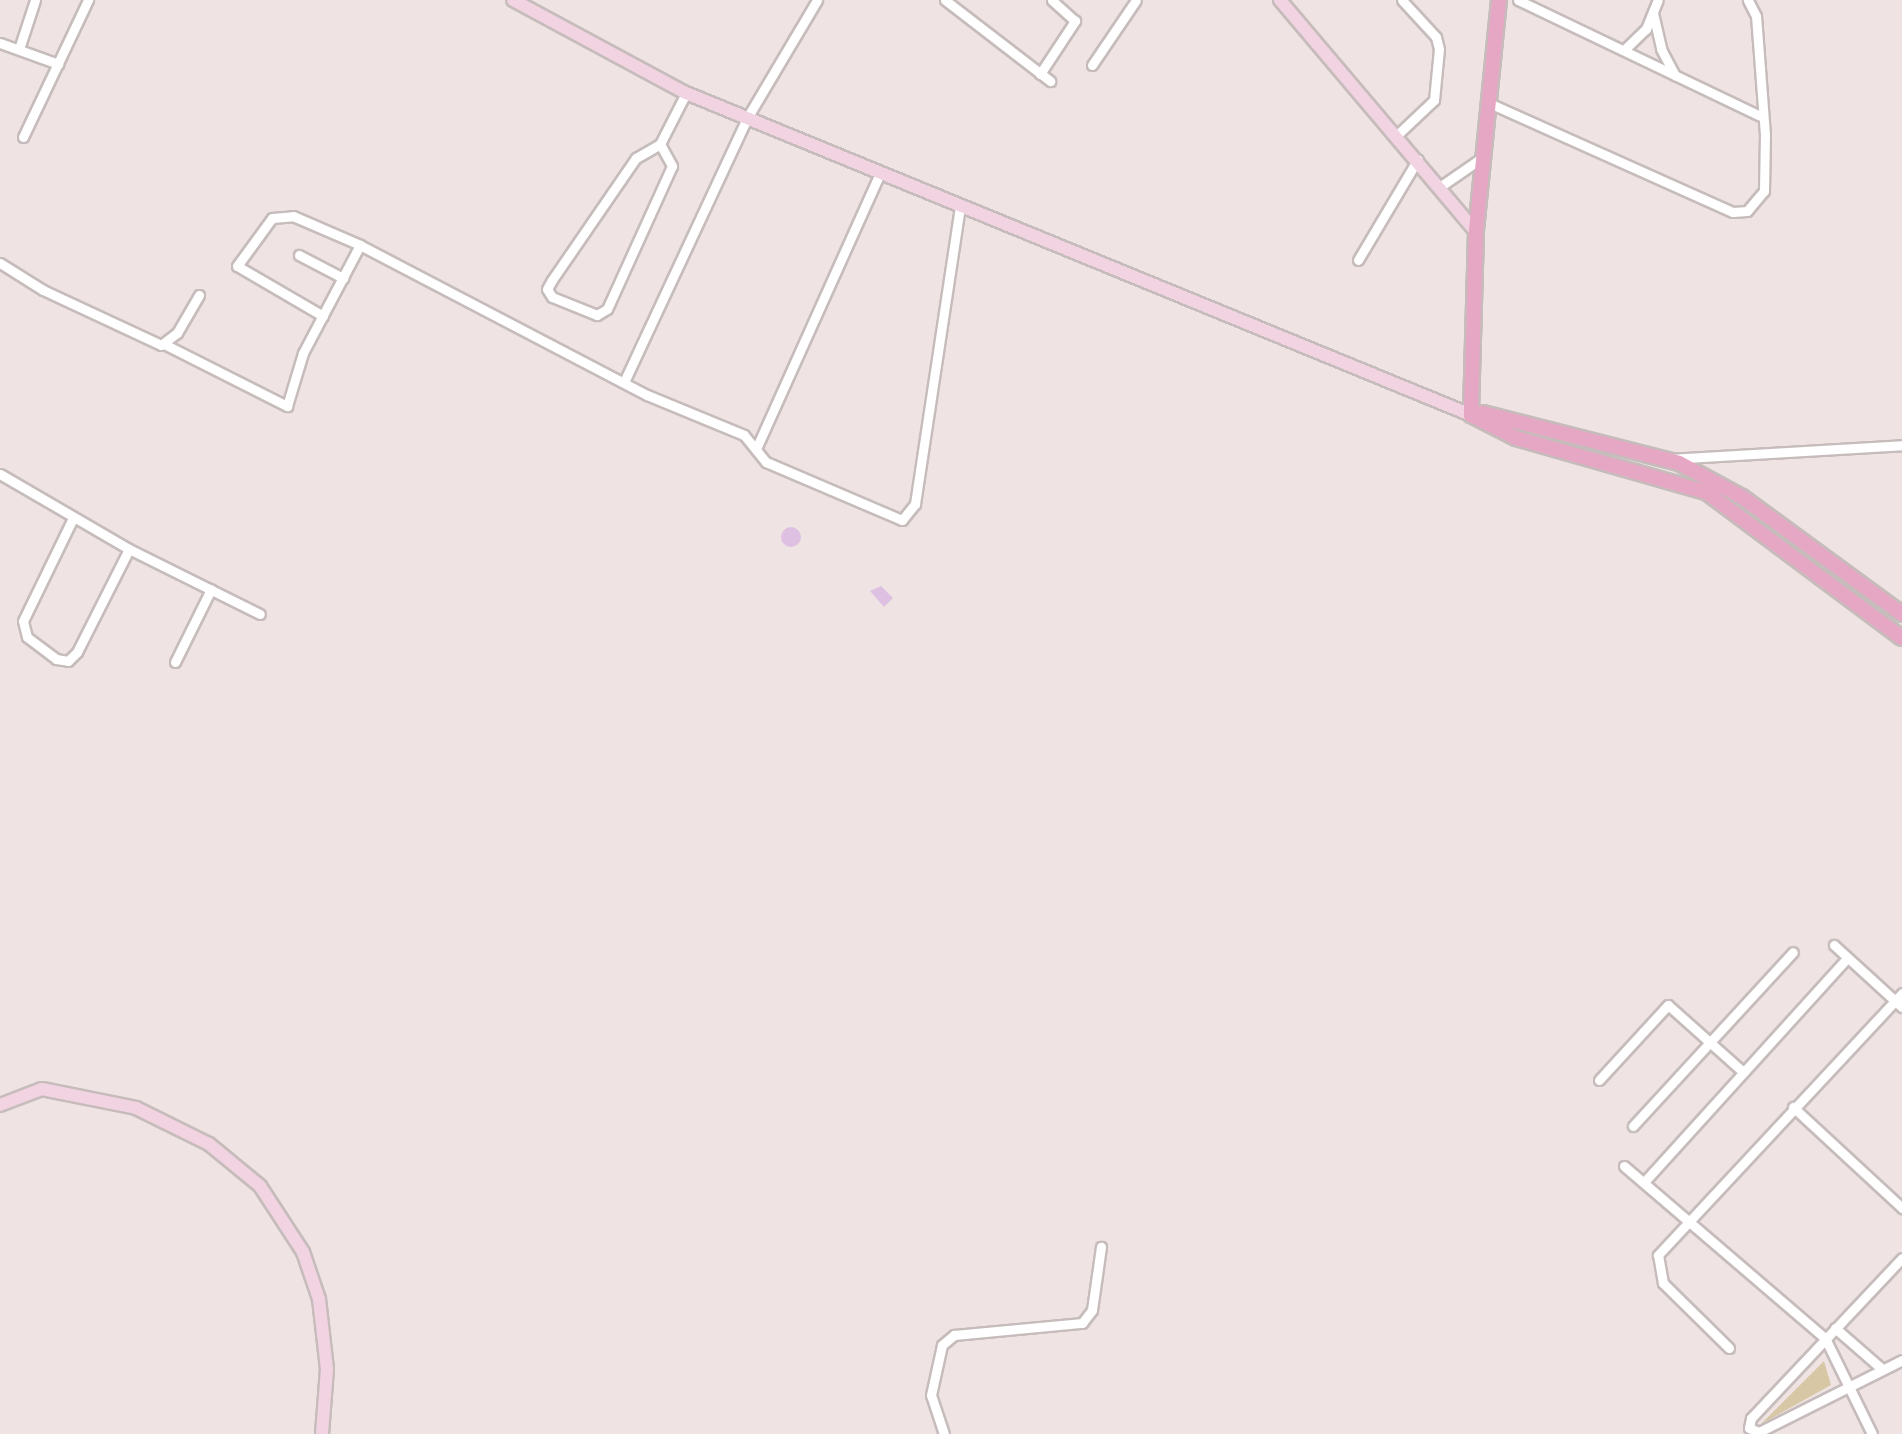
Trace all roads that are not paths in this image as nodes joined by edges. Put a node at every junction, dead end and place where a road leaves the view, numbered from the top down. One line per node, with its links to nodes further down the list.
1 (35, 0): 18 (street)
2 (88, 0): 20 (street)
3 (513, 0): 25 (street)
4 (817, 0): 28 (street)
5 (945, 0): 22 (street)
6 (1052, 0): 22 (street)
7 (1136, 0): 21 (street)
8 (1280, 0): 29 (street)
9 (1402, 0): 16 (street)
10 (1412, 0): 16 (street)
11 (1499, 0): 26 (main road)
12 (1518, 0): 19 (street)
13 (1658, 0): 15 (street)
14 (1748, 0): 27 (street)
15 (1653, 13): 19 (street); 23 (street)
16 (1417, 16): 29 (street)
17 (0, 43): 18 (street)
18 (18, 50): 20 (street)
19 (1625, 50): 23 (street)
20 (58, 64): 30 (street)
21 (1092, 65)
22 (1041, 74): 24 (street)
23 (1675, 75): 27 (street)
24 (1050, 81)
25 (686, 93): 28 (street); 31 (street)
26 (1489, 103): 27 (street); 32 (main road)
27 (1761, 116)
28 (747, 118): 34 (street); 46 (street)
29 (1397, 135): 33 (street)
30 (23, 137)
31 (660, 144): 31 (street)
32 (1483, 157): 35 (street); 37 (main road)
33 (1418, 159): 35 (street); 40 (street)
34 (880, 172): 36 (street); 49 (street)
35 (1441, 186): 37 (street)
36 (960, 205): 47 (street); 49 (street)
37 (1476, 232): 47 (main road)
38 (360, 244): 42 (street); 44 (street); 46 (street)
39 (300, 255): 42 (street)
40 (1358, 260)
41 (0, 263): 45 (street)
42 (343, 278): 44 (street)
43 (199, 295): 45 (street)
44 (323, 316): 45 (street)
45 (166, 345)
46 (624, 382): 49 (street)
47 (1471, 415): 50 (main road); 57 (main road)
48 (1902, 445): 50 (street)
49 (756, 449)
50 (1669, 459): 56 (main road)
51 (0, 474): 52 (street)
52 (73, 518): 53 (street); 53 (street)
53 (129, 549): 54 (street)
54 (211, 589): 55 (street); 58 (street)
55 (260, 614)
56 (1902, 614)
57 (1902, 638)
58 (176, 662)
59 (1834, 945): 61 (street)
60 (1793, 952): 63 (street)
61 (1846, 958): 62 (street); 64 (street)
62 (1900, 1000): 67 (street)
63 (1710, 1043): 64 (street); 65 (street); 68 (street)
64 (1742, 1071): 70 (street)
65 (1599, 1080)
66 (0, 1105): 81 (street)
67 (1793, 1107): 71 (street); 72 (street)
68 (1633, 1126)
69 (1624, 1166): 70 (street)
70 (1644, 1181): 72 (street)
71 (1902, 1208)
72 (1686, 1219): 76 (street); 77 (street)
73 (1101, 1246): 82 (street)
74 (1902, 1258): 75 (street)
75 (1835, 1328): 76 (street); 79 (street)
76 (1825, 1338): 80 (street); 80 (street)
77 (1729, 1348)
78 (1902, 1360): 79 (street)
79 (1882, 1369): 80 (street)
80 (1848, 1388): 83 (street)
81 (322, 1434)
82 (944, 1434)
83 (1872, 1434)

